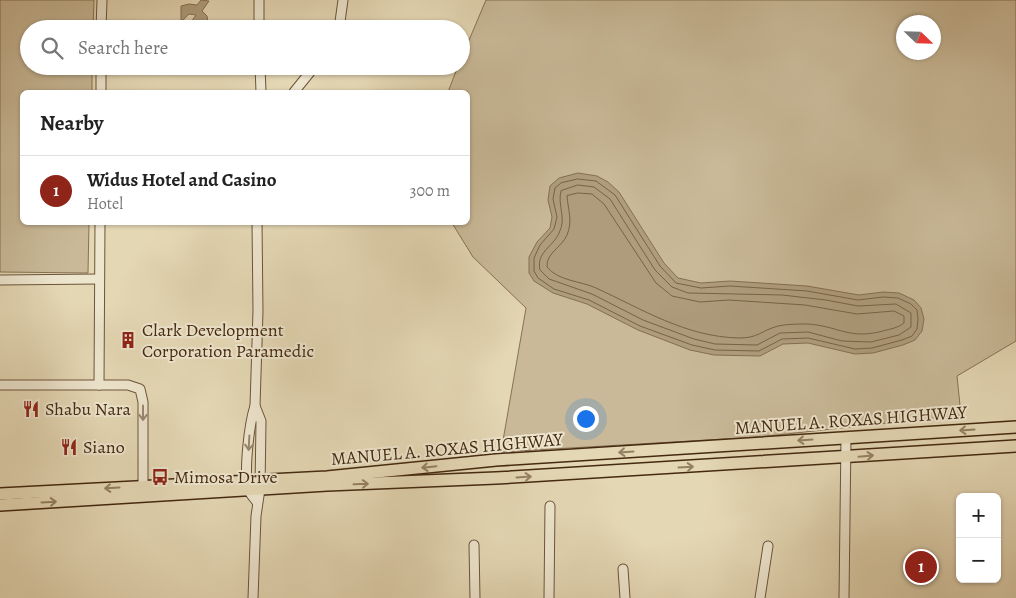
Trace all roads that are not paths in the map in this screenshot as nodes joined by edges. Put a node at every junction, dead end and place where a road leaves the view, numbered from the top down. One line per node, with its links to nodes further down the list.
1 (102, 0): 4 (street)
2 (259, 0): 5 (street)
3 (343, 0): 6 (street)
4 (102, 20)
5 (259, 20)
6 (340, 20)
7 (101, 75): 10 (street)
8 (260, 75): 11 (street)
9 (308, 75): 12 (street)
10 (101, 90)
11 (261, 90)
12 (296, 90)
13 (100, 225): 15 (street)
14 (257, 225): 19 (street)
15 (99, 279): 16 (street); 18 (street)
16 (0, 280)
17 (0, 385): 18 (street)
18 (100, 385): 26 (street, one-way to 26)
19 (255, 406): 24 (street); 25 (street, one-way to 25)
20 (1016, 427): 21 (main road, MANUEL A. ROXAS HIGHWAY, one-way to 21)
21 (846, 438): 23 (street); 24 (main road, MANUEL A. ROXAS HIGHWAY, one-way to 24)
22 (1016, 446): 23 (main road, MANUEL A. ROXAS HIGHWAY, one-way to 22)
23 (846, 458): 24 (main road, MANUEL A. ROXAS HIGHWAY, one-way to 23); 39 (street)
24 (260, 485): 25 (main road, MANUEL A. ROXAS HIGHWAY); 28 (street)
25 (248, 486): 26 (main road, MANUEL A. ROXAS HIGHWAY); 28 (street)
26 (143, 492): 27 (main road, MANUEL A. ROXAS HIGHWAY, one-way to 27); 29 (main road, MANUEL A. ROXAS HIGHWAY, one-way to 26)
27 (0, 494)
28 (257, 502): 34 (street)
29 (0, 505)
30 (550, 506): 36 (street)
31 (474, 545): 35 (street)
32 (768, 546): 38 (street)
33 (623, 570): 37 (street)
34 (253, 598)
35 (475, 598)
36 (549, 598)
37 (625, 598)
38 (760, 598)
39 (844, 598)

